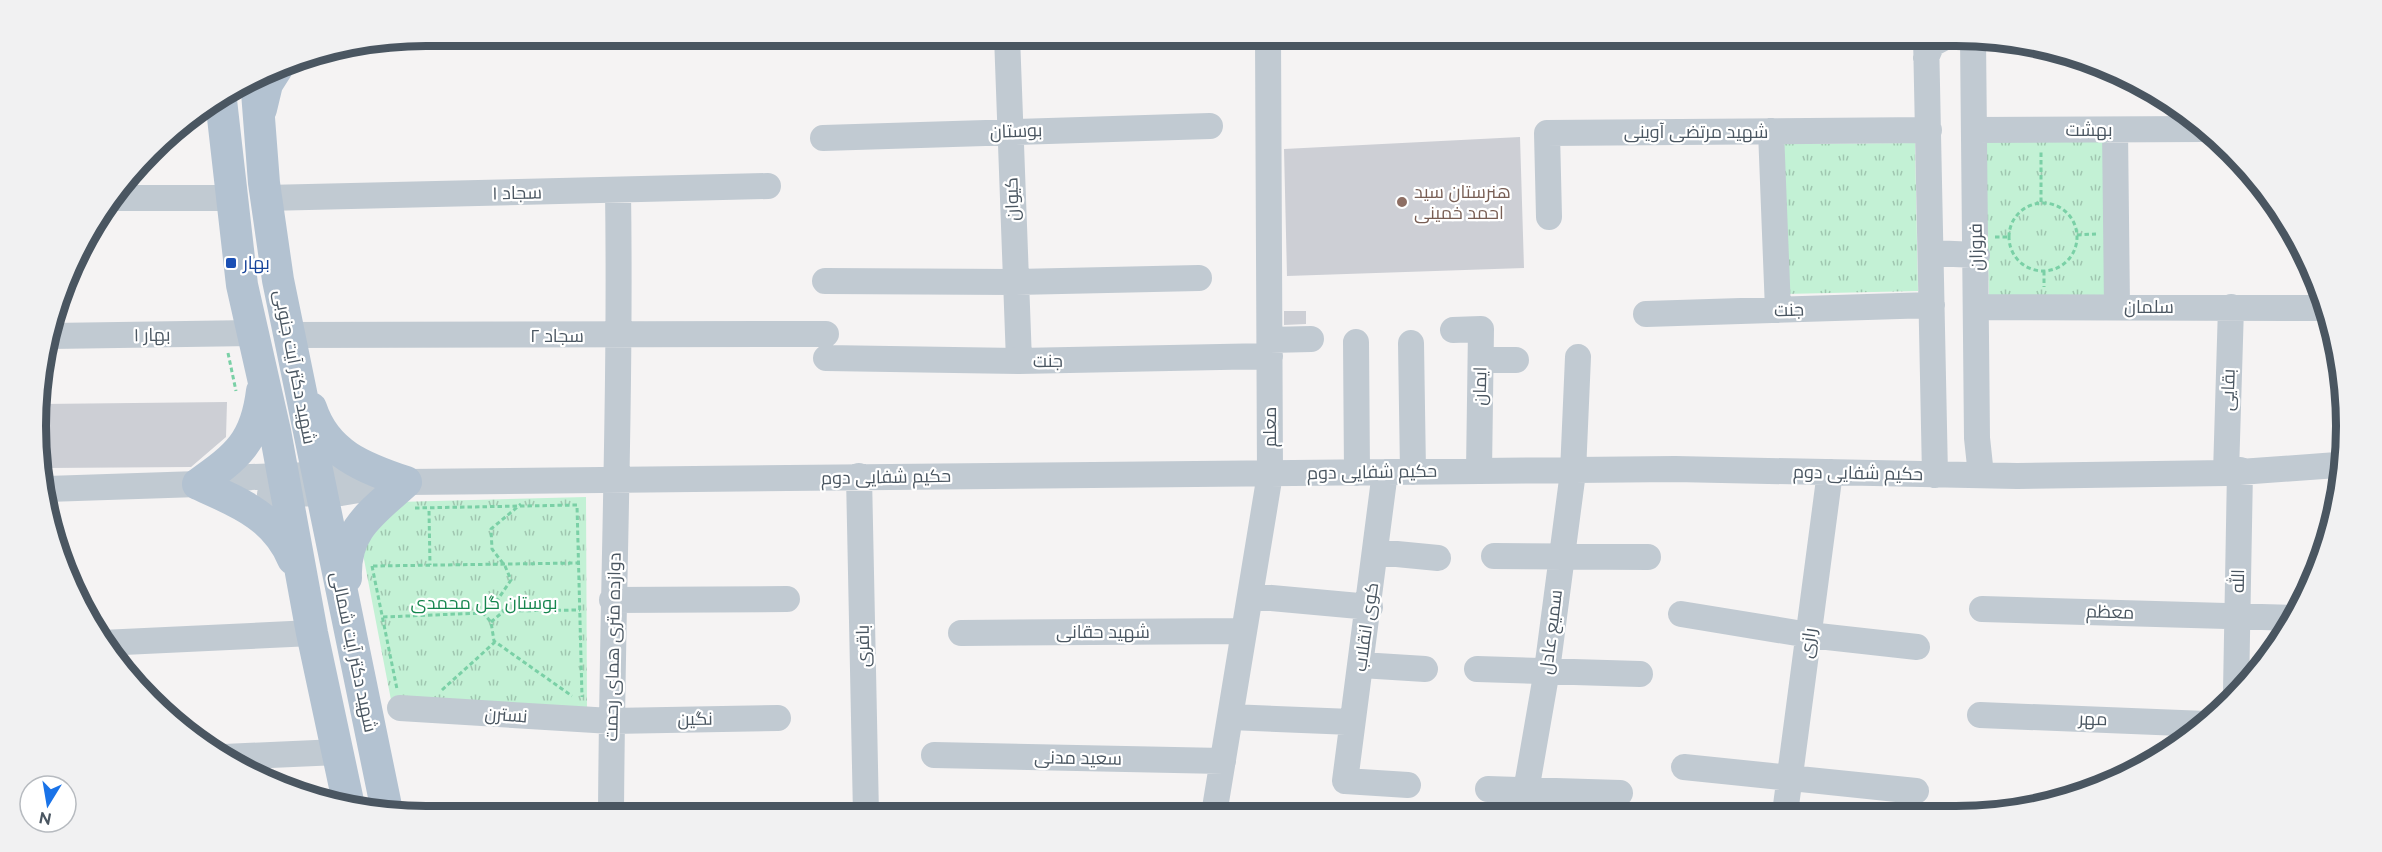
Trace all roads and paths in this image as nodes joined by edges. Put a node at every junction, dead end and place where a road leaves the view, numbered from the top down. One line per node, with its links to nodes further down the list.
1 (1007, 46): 15 (street, کیوان)
2 (1268, 46): 46 (street, معلم)
3 (1926, 47): 11 (street)
4 (1973, 47): 12 (street, فروزان)
5 (269, 81): 8 (main road)
6 (257, 87): 8 (main road, شهید دکتر آیت جنوبی)
7 (220, 108): 21 (main road, شهید دکتر آیت جنوبی)
8 (259, 119): 22 (main road, شهید دکتر آیت جنوبی)
9 (1210, 126): 15 (street, بوستان)
10 (2192, 129): 14 (street, بهشت)
11 (1929, 130): 16 (street, شهید مرتضی آوینی); 25 (street)
12 (1974, 130): 13 (street, بهشت); 26 (street, فروزان)
13 (2042, 130): 14 (street, بهشت); 23 (path)
14 (2115, 130): 32 (street)
15 (1010, 131): 17 (street, بوستان); 29 (street, کیوان)
16 (1771, 131): 24 (street, شهید مرتضی آوینی); 35 (street)
17 (823, 138)
18 (768, 186): 19 (street, سجاد ۱)
19 (618, 191): 22 (street, سجاد ۱); 40 (street, دوازده متری همای رحمت)
20 (123, 198): 21 (street)
21 (232, 198): 38 (main road, شهید دکتر آیت جنوبی)
22 (266, 198): 43 (main road, شهید دکتر آیت جنوبی)
23 (2041, 202): 23 (path)
24 (1549, 218)
25 (1931, 253): 26 (street); 30 (street)
26 (1977, 255): 31 (street, فروزان)
27 (1199, 278): 29 (street)
28 (825, 281): 29 (street)
29 (1014, 282): 50 (street, کیوان)
30 (1932, 305): 35 (street, جنت); 54 (street)
31 (1978, 307): 32 (street, سلمان); 53 (street, فروزان)
32 (2117, 307): 33 (street, سلمان)
33 (2230, 308): 34 (street, سلمان); 61 (street, بقایی)
34 (2316, 308)
35 (1778, 310): 36 (street, جنت)
36 (1646, 314)
37 (1453, 330): 48 (street, ایمان)
38 (238, 334): 39 (street, بهار ۱); 51 (main road, شهید دکتر آیت جنوبی); 52 (path)
39 (57, 336)
40 (620, 336): 43 (street, سجاد ۲); 45 (street, سجاد ۲); 67 (street, دوازده متری همای رحمت)
41 (1311, 339): 46 (street, جنت)
42 (1356, 342): 62 (street)
43 (290, 343): 69 (main road, شهید دکتر آیت جنوبی); 73 (main road)
44 (1411, 343): 58 (street)
45 (826, 346): 50 (street, جنت)
46 (1270, 348): 50 (street, جنت); 63 (street, معلم)
47 (1578, 357): 59 (street)
48 (1481, 360): 49 (street); 56 (street, ایمان)
49 (1516, 360)
50 (1019, 361)
51 (264, 380): 68 (main road); 70 (main road, شهید دکتر آیت جنوبی)
52 (239, 401)
53 (1977, 438): 54 (street); 65 (street, فروزان)
54 (1936, 439): 64 (street)
55 (2333, 465): 61 (street, حکیم شفایی دوم)
56 (1479, 471): 58 (street, حکیم شفایی دوم); 59 (street, حکیم شفایی دوم)
57 (1385, 472): 58 (street, حکیم شفایی دوم); 62 (street, حکیم شفایی دوم); 75 (street, کوی انقلاب)
58 (1413, 472)
59 (1573, 472): 60 (street, حکیم شفایی دوم); 78 (street, سمیع عادل)
60 (1830, 472): 64 (street, حکیم شفایی دوم); 104 (street, رازی)
61 (2233, 472): 65 (street, حکیم شفایی دوم); 96 (street, الله)
62 (1357, 473): 63 (street, حکیم شفایی دوم)
63 (1270, 474): 66 (street, حکیم شفایی دوم); 86 (street, معلم)
64 (1935, 475): 65 (street, حکیم شفایی دوم)
65 (1981, 475)
66 (859, 477): 67 (street, حکیم شفایی دوم); 136 (street, باقری)
67 (618, 479): 72 (street, حکیم شفایی دوم); 88 (street, دوازده متری همای رحمت)
68 (198, 484): 70 (street, حکیم شفایی دوم); 71 (street, حکیم شفایی دوم); 85 (main road)
69 (318, 484): 70 (street, حکیم شفایی دوم); 73 (street, حکیم شفایی دوم); 100 (main road, شهید دکتر آیت شمالی)
70 (285, 485): 85 (main road, شهید دکتر آیت شمالی)
71 (52, 489)
72 (521, 493): 73 (street, حکیم شفایی دوم); 73 (path); 81 (path); 82 (path)
73 (410, 495): 100 (main road)
74 (429, 511): 83 (path)
75 (1376, 552): 80 (street); 90 (street, کوی انقلاب)
76 (370, 556): 84 (path)
77 (1494, 556): 78 (street)
78 (1560, 556): 79 (street); 111 (street, سمیع عادل)
79 (1648, 557)
80 (1438, 558)
81 (503, 563): 82 (path); 83 (path); 89 (path)
82 (578, 564): 92 (path)
83 (430, 565): 84 (path)
84 (372, 566): 97 (path)
85 (302, 579): 102 (main road, شهید دکتر آیت شمالی)
86 (1250, 597): 90 (street); 101 (street, معلم)
87 (787, 599): 88 (street)
88 (612, 600): 119 (street, دوازده متری همای رحمت)
89 (495, 602): 93 (path); 94 (path)
90 (1370, 607): 108 (street, کوی انقلاب)
91 (1982, 609): 96 (street, معظم)
92 (579, 610): 93 (path); 99 (path)
93 (504, 611): 99 (path)
94 (483, 613): 97 (path); 99 (path)
95 (1681, 614): 104 (street)
96 (2237, 616): 98 (street, معظم); 113 (street, الله)
97 (383, 617): 115 (path)
98 (2284, 618)
99 (491, 622)
100 (348, 627): 134 (main road, شهید دکتر آیت شمالی)
101 (1245, 631): 103 (street, شهید حقانی); 118 (street, معلم)
102 (312, 633): 105 (street); 122 (main road, شهید دکتر آیت شمالی)
103 (961, 633)
104 (1809, 635): 107 (street); 127 (street, رازی)
105 (114, 642)
106 (495, 642): 114 (path)
107 (1917, 647)
108 (1361, 665): 109 (street); 120 (street, کوی انقلاب)
109 (1425, 669)
110 (1478, 669): 111 (street)
111 (1547, 670): 112 (street); 130 (street, سمیع عادل)
112 (1640, 674)
113 (2236, 681)
114 (436, 695)
115 (400, 708): 119 (street, نسترن)
116 (1980, 715): 121 (street, مهر)
117 (778, 717): 119 (street, نگین)
118 (1230, 717): 120 (street); 125 (street, معلم)
119 (611, 721): 135 (street, دوازده متری همای رحمت)
120 (1352, 722): 128 (street, کوی انقلاب)
121 (2191, 723)
122 (338, 752): 124 (street); 133 (main road, شهید دکتر آیت شمالی)
123 (934, 754): 125 (street, سعید مدنی)
124 (239, 756)
125 (1223, 762): 137 (street, معلم)
126 (1684, 767): 127 (street)
127 (1790, 779): 131 (street); 138 (street, رازی)
128 (1408, 785)
129 (1488, 789): 130 (street)
130 (1526, 791): 132 (street)
131 (1916, 791)
132 (1620, 793)
133 (347, 797)
134 (385, 803)
135 (611, 806)
136 (866, 806)
137 (1215, 806)
138 (1786, 806)

